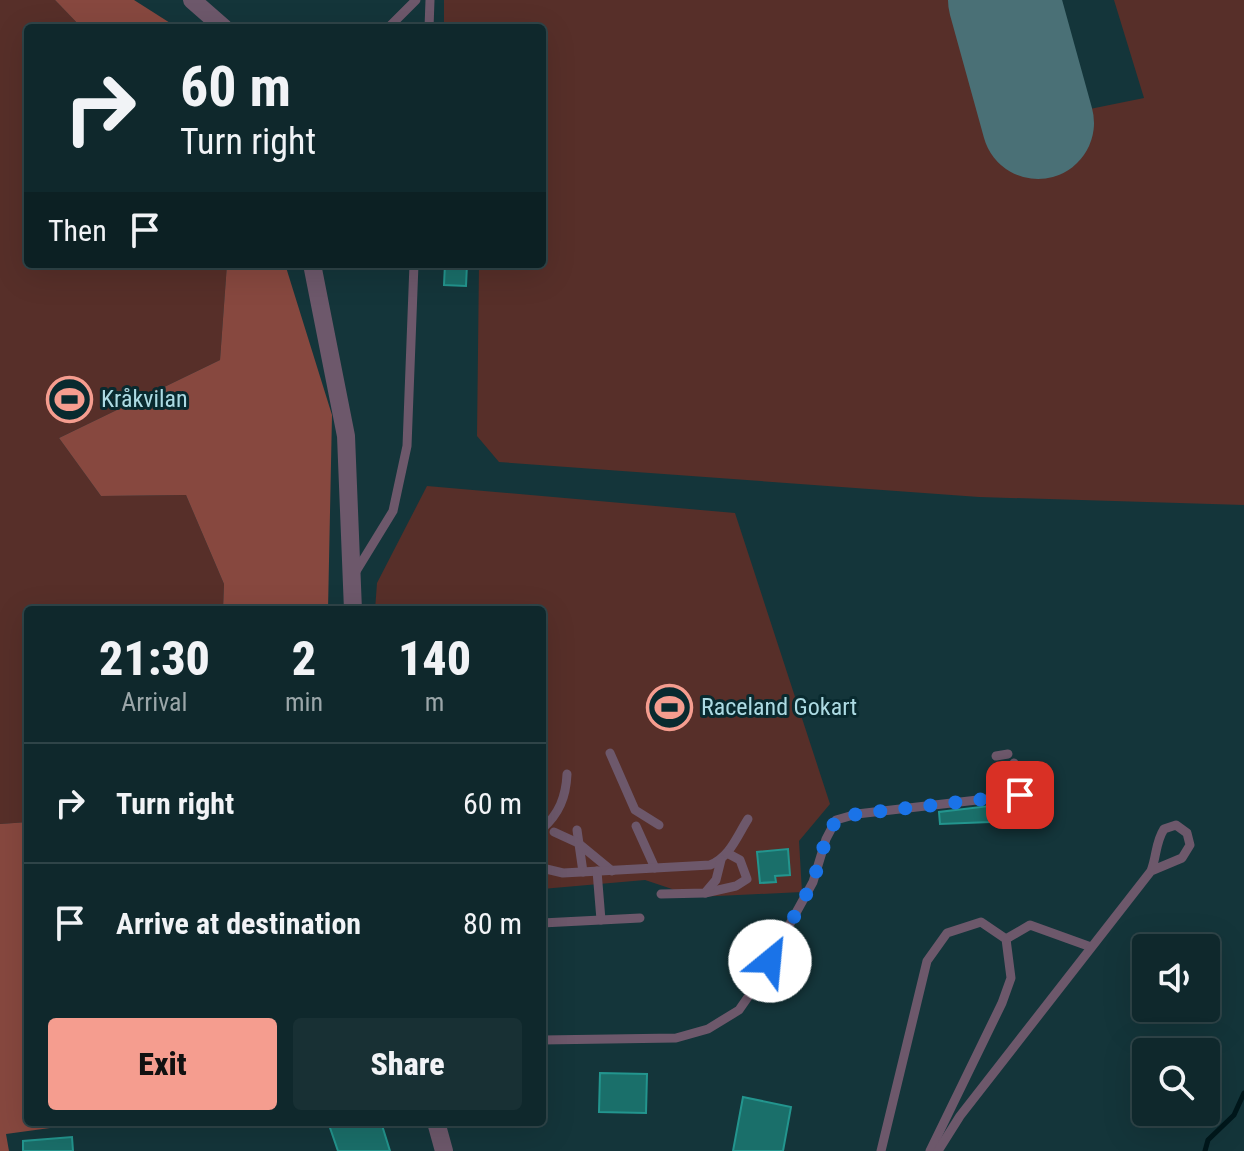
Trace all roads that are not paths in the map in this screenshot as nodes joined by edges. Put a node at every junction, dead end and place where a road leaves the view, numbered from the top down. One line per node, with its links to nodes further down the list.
1 (192, 0): 4 (street)
2 (416, 0): 5 (lane)
3 (430, 0): 6 (lane)
4 (219, 24)
5 (392, 24)
6 (429, 24)
7 (313, 268): 9 (street)
8 (414, 268): 9 (lane)
9 (352, 579): 10 (street)
10 (353, 606)
11 (610, 753): 15 (lane)
12 (996, 756): 35 (lane)
13 (567, 774): 16 (lane)
14 (748, 819): 21 (lane)
15 (659, 825)
16 (546, 826)
17 (636, 826): 22 (lane)
18 (577, 830): 20 (lane)
19 (554, 832): 20 (lane)
20 (578, 843): 25 (lane); 27 (lane)
21 (724, 857): 22 (lane); 28 (lane); 28 (lane)
22 (655, 868): 25 (lane)
23 (546, 869): 27 (lane)
24 (597, 871): 25 (lane); 27 (lane); 31 (lane)
25 (612, 871)
26 (1151, 871): 26 (lane); 34 (lane)
27 (583, 872)
28 (705, 893): 29 (lane)
29 (661, 894)
30 (640, 918): 31 (lane)
31 (601, 920): 32 (lane)
32 (546, 923)
33 (1006, 939): 34 (lane); 38 (lane); 39 (lane)
34 (1091, 947): 40 (lane)
35 (546, 1040)
36 (437, 1126): 37 (street)
37 (444, 1151)
38 (881, 1151)
39 (930, 1151)
40 (938, 1151)

